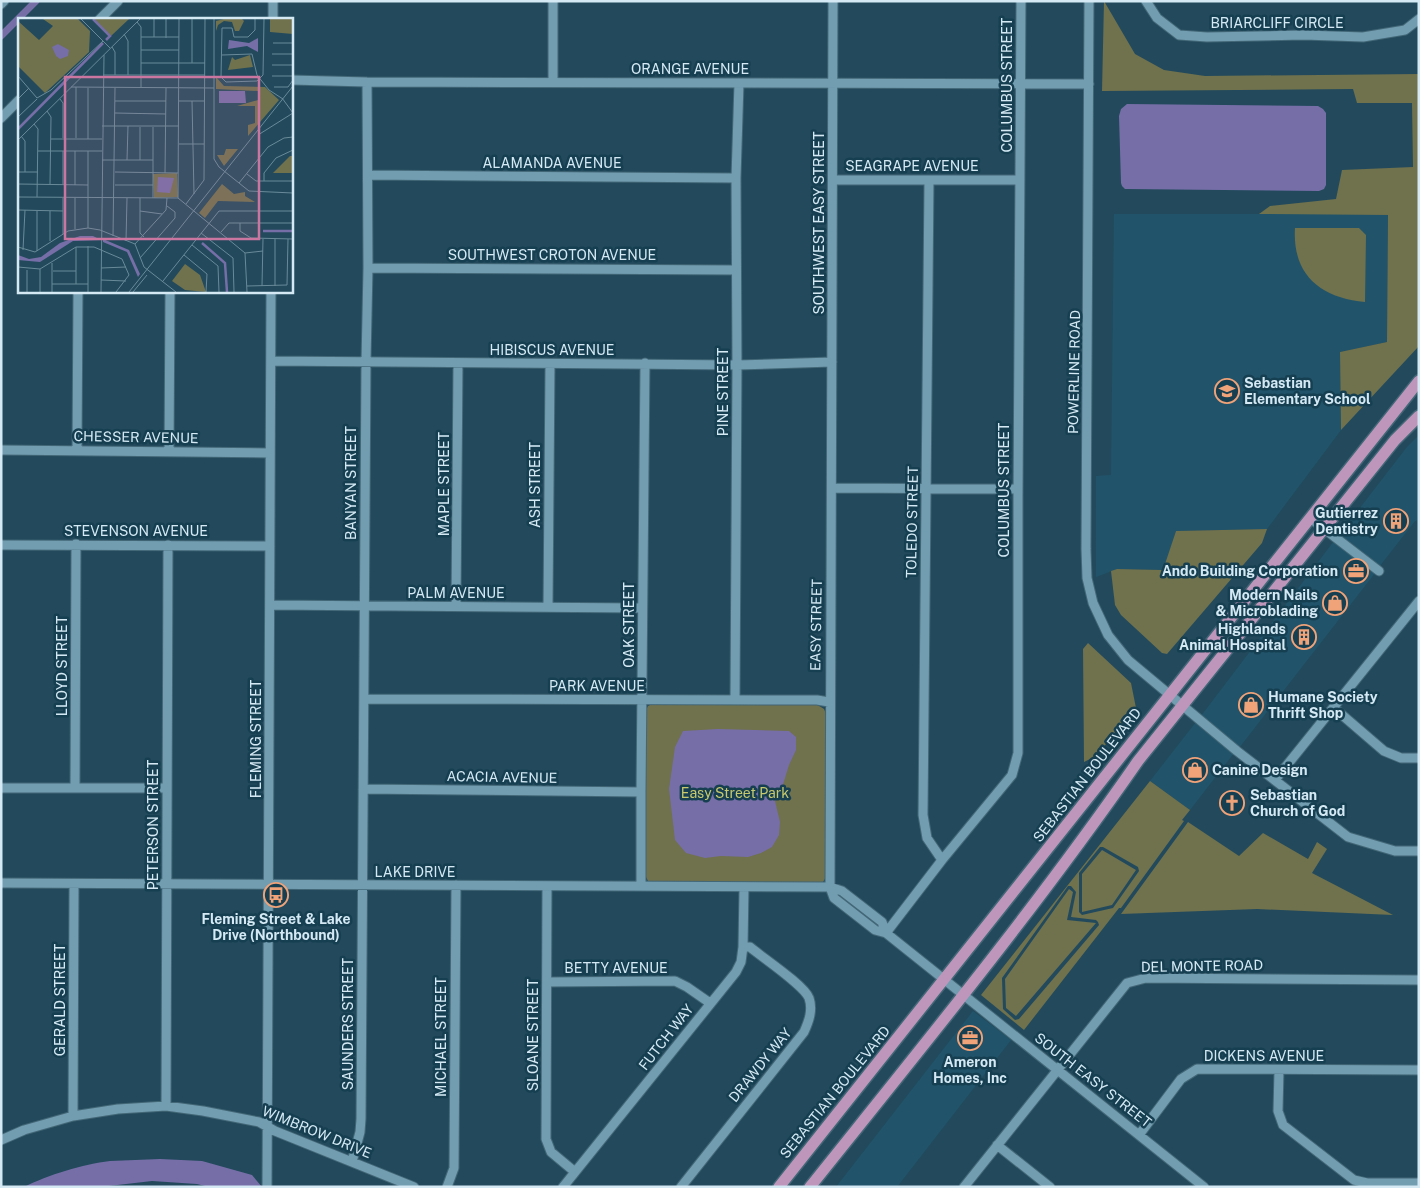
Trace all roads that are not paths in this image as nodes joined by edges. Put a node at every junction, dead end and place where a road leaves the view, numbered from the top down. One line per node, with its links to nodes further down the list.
1 (118, 1): 8 (street)
2 (273, 1): 9 (street)
3 (553, 1): 13 (street)
4 (833, 1): 15 (street)
5 (1021, 1): 16 (street, COLUMBUS STREET)
6 (1089, 1): 17 (street, POWERLINE ROAD)
7 (1146, 1): 10 (street, BRIARCLIFF CIRCLE)
8 (101, 18)
9 (273, 18)
10 (1419, 20)
11 (292, 80): 12 (street, ORANGE AVENUE)
12 (367, 82): 13 (street, ORANGE AVENUE); 20 (street, BANYAN STREET)
13 (553, 82): 14 (street, ORANGE AVENUE)
14 (739, 83): 15 (street, ORANGE AVENUE); 21 (street, PINE STREET)
15 (832, 84): 16 (street, ORANGE AVENUE); 22 (street, SOUTHWEST EASY STREET)
16 (1019, 84): 17 (street, ORANGE AVENUE); 24 (street, COLUMBUS STREET)
17 (1089, 84): 59 (street, POWERLINE ROAD)
18 (18, 101): 19 (street)
19 (1, 118)
20 (368, 175): 21 (street, ALAMANDA AVENUE); 25 (street, BANYAN STREET)
21 (736, 178): 26 (street, PINE STREET)
22 (833, 180): 23 (street, SEAGRAPE AVENUE); 32 (street, SOUTHWEST EASY STREET)
23 (929, 180): 24 (street, SEAGRAPE AVENUE); 44 (street, TOLEDO STREET)
24 (1020, 180): 45 (street, COLUMBUS STREET)
25 (368, 268): 26 (street, SOUTHWEST CROTON AVENUE); 31 (street, BANYAN STREET)
26 (736, 270): 36 (street, PINE STREET)
27 (78, 292): 40 (street)
28 (170, 292): 41 (street)
29 (272, 292): 30 (street, FLEMING STREET)
30 (271, 361): 31 (street, HIBISCUS AVENUE); 42 (street, FLEMING STREET)
31 (366, 362): 33 (street, HIBISCUS AVENUE); 55 (street, BANYAN STREET)
32 (832, 362): 36 (street, HIBISCUS AVENUE); 43 (street, EASY STREET)
33 (458, 363): 34 (street, HIBISCUS AVENUE); 56 (street, MAPLE STREET)
34 (550, 364): 35 (street, HIBISCUS AVENUE); 57 (street, ASH STREET)
35 (645, 364): 36 (street, HIBISCUS AVENUE); 58 (street, OAK STREET)
36 (738, 365): 62 (street, PINE STREET)
37 (1419, 381): 46 (main road, SEBASTIAN BOULEVARD)
38 (1419, 416): 47 (main road)
39 (1, 450): 40 (street, CHESSER AVENUE)
40 (77, 450): 41 (street, CHESSER AVENUE)
41 (169, 452): 42 (street, CHESSER AVENUE)
42 (270, 452): 51 (street, FLEMING STREET)
43 (832, 488): 44 (street); 63 (street, EASY STREET)
44 (926, 489): 45 (street); 74 (street, TOLEDO STREET)
45 (1018, 490): 74 (street, COLUMBUS STREET)
46 (1310, 518): 47 (street); 59 (main road, SEBASTIAN BOULEVARD)
47 (1324, 529): 52 (street); 64 (main road)
48 (76, 544): 49 (street, STEVENSON AVENUE); 50 (street, STEVENSON AVENUE); 69 (street, LLOYD STREET)
49 (1, 545)
50 (168, 545): 51 (street, STEVENSON AVENUE); 70 (street, PETERSON STREET)
51 (270, 546): 54 (street, FLEMING STREET)
52 (1378, 571)
53 (1419, 601): 65 (street)
54 (270, 605): 55 (street, PALM AVENUE); 78 (street, FLEMING STREET)
55 (364, 606): 56 (street, PALM AVENUE); 60 (street, BANYAN STREET)
56 (456, 606): 57 (street, PALM AVENUE)
57 (548, 607): 58 (street, PALM AVENUE)
58 (642, 608): 61 (street, OAK STREET)
59 (1169, 695): 64 (street, POWERLINE ROAD); 87 (main road, SEBASTIAN BOULEVARD)
60 (364, 699): 61 (street, PARK AVENUE); 71 (street, BANYAN STREET)
61 (642, 700): 62 (street, PARK AVENUE); 72 (street, OAK STREET)
62 (735, 700): 63 (street, PARK AVENUE)
63 (829, 702): 84 (street, EASY STREET)
64 (1182, 706): 67 (street, POWERLINE ROAD); 90 (main road)
65 (1334, 708): 66 (street); 67 (street)
66 (1419, 758)
67 (1275, 780): 73 (street, POWERLINE ROAD)
68 (1, 788): 69 (street)
69 (75, 788): 70 (street)
70 (167, 788): 77 (street, PETERSON STREET)
71 (363, 789): 72 (street, ACACIA AVENUE); 79 (street, BANYAN STREET)
72 (641, 792): 82 (street, OAK STREET)
73 (1419, 851)
74 (942, 860): 85 (street, COLUMBUS STREET)
75 (1, 884): 76 (street, LAKE DRIVE)
76 (74, 884): 77 (street, LAKE DRIVE); 96 (street, GERALD STREET)
77 (167, 884): 78 (street, LAKE DRIVE); 95 (street, PETERSON STREET)
78 (269, 885): 79 (street, LAKE DRIVE); 97 (street, FLEMING STREET)
79 (363, 885): 80 (street, LAKE DRIVE); 101 (street, SAUNDERS STREET)
80 (456, 886): 81 (street, LAKE DRIVE); 106 (street, MICHAEL STREET)
81 (547, 886): 82 (street, LAKE DRIVE); 89 (street, SLOANE STREET)
82 (641, 886): 83 (street, LAKE DRIVE)
83 (744, 887): 84 (street, LAKE DRIVE); 86 (street, FUTCH WAY)
84 (830, 887): 85 (street)
85 (886, 933): 87 (street)
86 (744, 947): 91 (street, FUTCH WAY); 108 (street, DRAWDY WAY)
87 (944, 980): 90 (street); 109 (main road, SEBASTIAN BOULEVARD)
88 (1419, 980): 92 (street, DEL MONTE ROAD)
89 (547, 982): 91 (street, BETTY AVENUE); 102 (street, SLOANE STREET)
90 (964, 995): 92 (street, SOUTH EASY STREET); 110 (main road)
91 (710, 1003): 102 (street, FUTCH WAY)
92 (1057, 1070): 98 (street, SOUTH EASY STREET); 100 (street, DEL MONTE ROAD)
93 (1279, 1070): 94 (street, DICKENS AVENUE); 98 (street, DICKENS AVENUE); 103 (street)
94 (1419, 1070)
95 (166, 1106): 96 (street, WIMBROW DRIVE); 97 (street, WIMBROW DRIVE)
96 (73, 1116): 99 (street, WIMBROW DRIVE)
97 (267, 1127): 101 (street, WIMBROW DRIVE); 104 (street, FLEMING STREET)
98 (1139, 1135): 113 (street, SOUTH EASY STREET)
99 (1, 1140)
100 (997, 1144): 111 (street, DEL MONTE ROAD); 112 (street)
101 (352, 1162): 105 (street, WIMBROW DRIVE)
102 (576, 1172): 107 (street, FUTCH WAY)
103 (1419, 1183)
104 (267, 1186)
105 (414, 1187)
106 (447, 1187)
107 (564, 1187)
108 (681, 1187)
109 (779, 1187)
110 (810, 1187)
111 (964, 1187)
112 (1050, 1187)
113 (1204, 1187)

